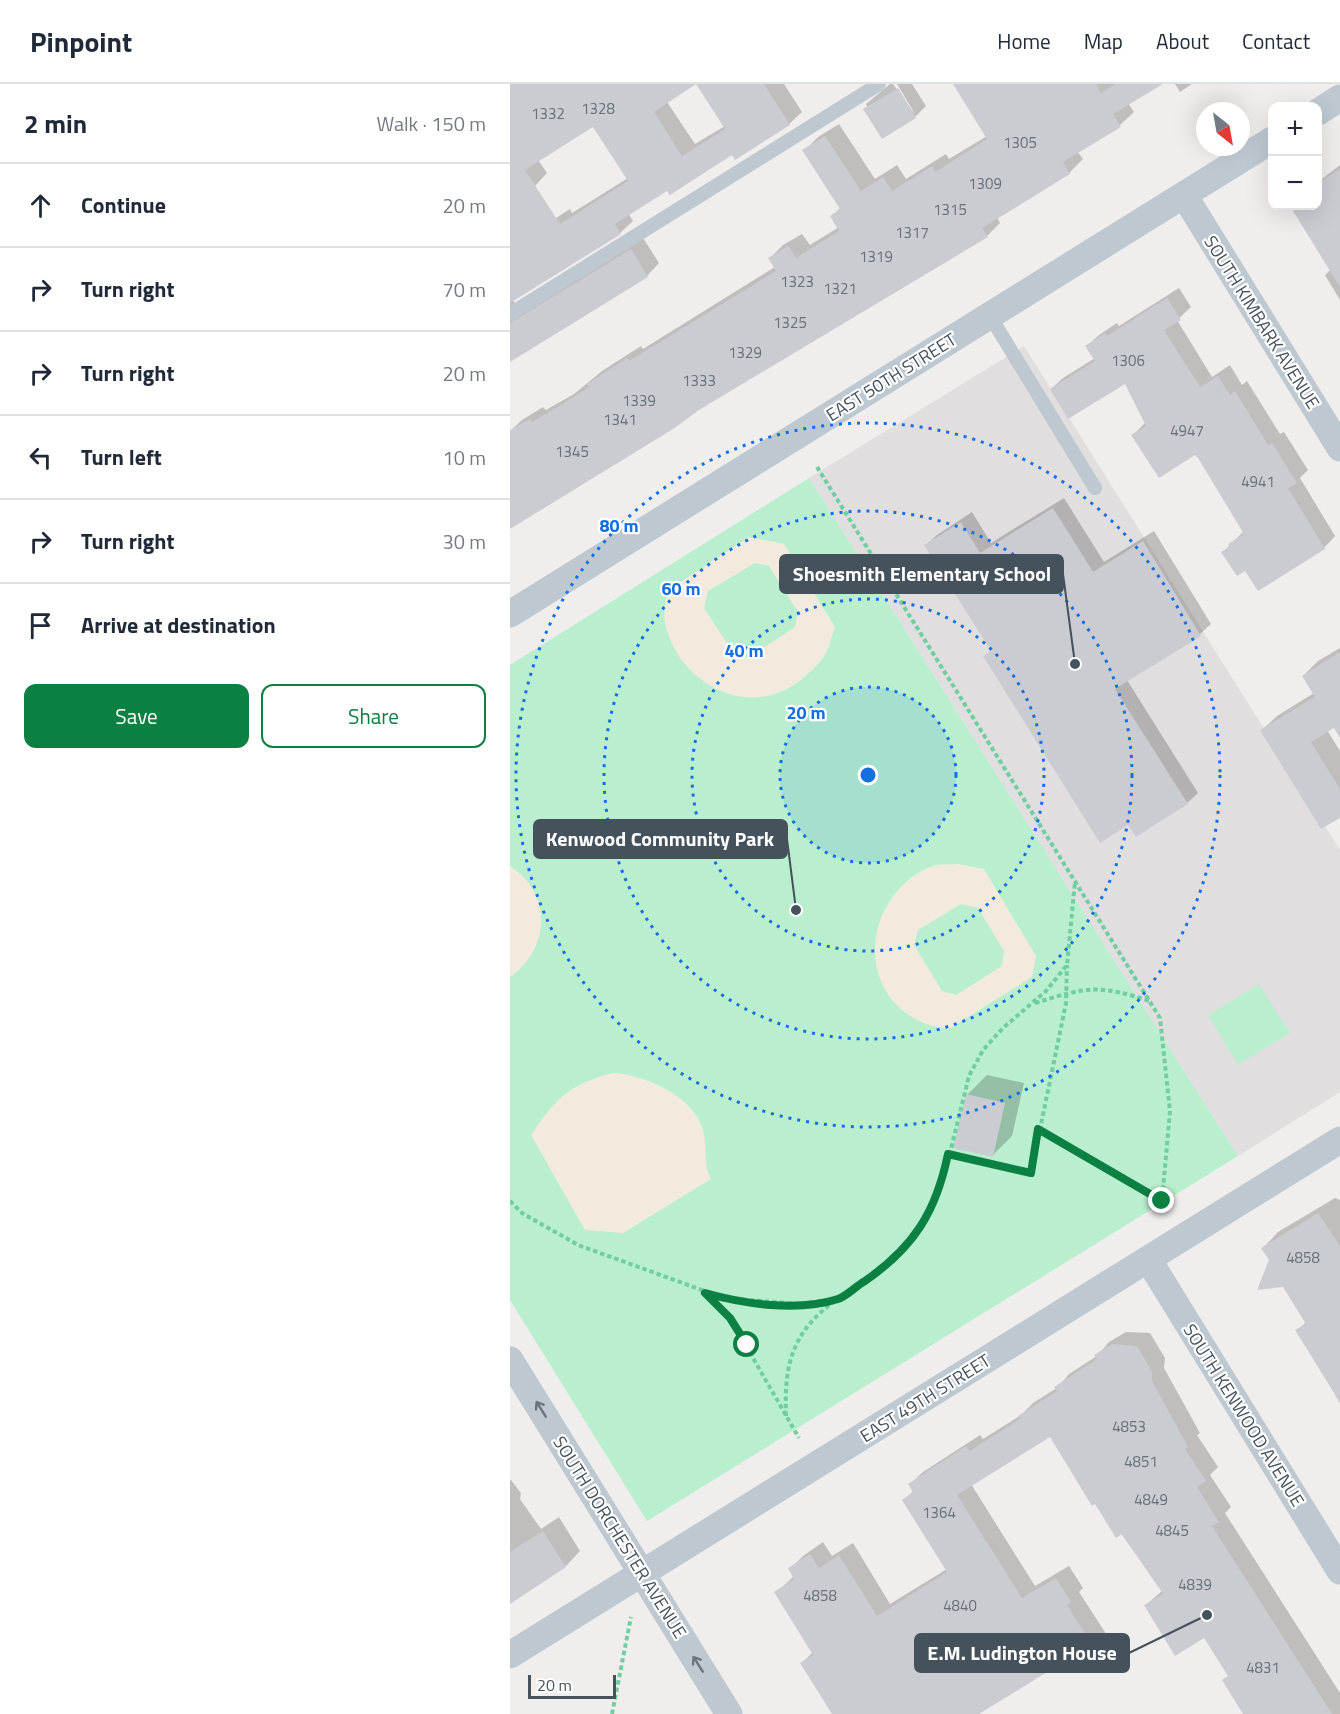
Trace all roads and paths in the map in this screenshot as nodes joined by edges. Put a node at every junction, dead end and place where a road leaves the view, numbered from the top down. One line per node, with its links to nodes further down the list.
1 (879, 84): 6 (lane)
2 (1340, 98): 3 (street)
3 (1322, 108)
4 (1268, 142): 5 (street, EAST 50TH STREET)
5 (1184, 195): 7 (street, EAST 50TH STREET); 8 (street, SOUTH KIMBARK AVENUE)
6 (510, 314)
7 (990, 315): 10 (lane); 11 (street, EAST 50TH STREET)
8 (1340, 448)
9 (817, 467): 12 (path)
10 (1095, 488)
11 (510, 614)
12 (1076, 881): 13 (path); 15 (path)
13 (1067, 965): 14 (path); 16 (path)
14 (1068, 993): 15 (path); 16 (path); 17 (path)
15 (1150, 1002): 17 (path)
16 (1032, 1004): 19 (path)
17 (1038, 1129): 19 (path)
18 (1340, 1140): 21 (street, EAST 49TH STREET)
19 (948, 1154): 23 (path)
20 (510, 1201): 22 (path)
21 (1148, 1259): 27 (street, SOUTH KENWOOD AVENUE); 28 (street, EAST 49TH STREET)
22 (705, 1293): 23 (path); 25 (path)
23 (839, 1298): 25 (path)
24 (510, 1360): 28 (street, SOUTH DORCHESTER AVENUE, one-way to 24)
25 (786, 1416): 26 (path)
26 (799, 1438)
27 (1340, 1571)
28 (642, 1573): 30 (street, EAST 49TH STREET); 32 (street, SOUTH DORCHESTER AVENUE, one-way to 28)
29 (631, 1617): 31 (path)
30 (510, 1655)
31 (612, 1714)
32 (729, 1714)

